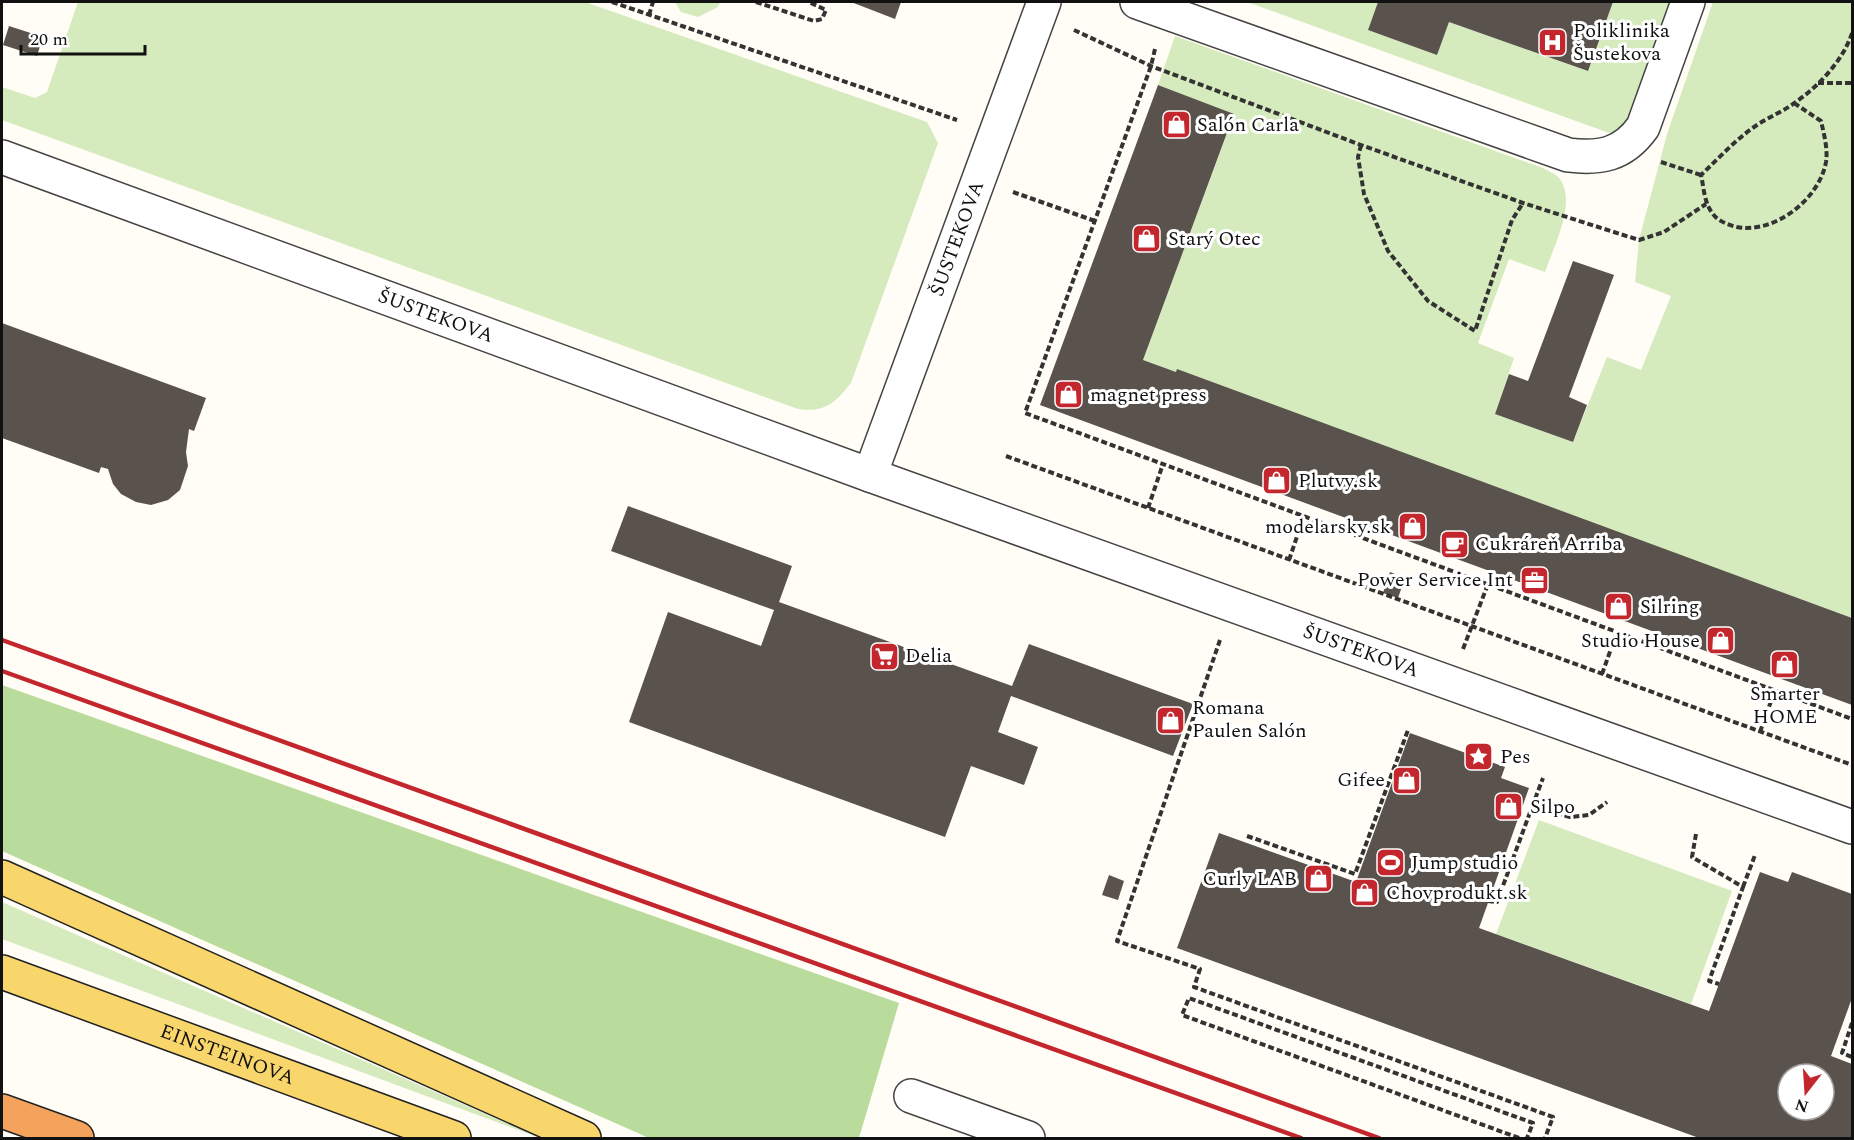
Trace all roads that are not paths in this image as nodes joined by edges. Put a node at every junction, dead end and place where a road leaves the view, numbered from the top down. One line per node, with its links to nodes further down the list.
1 (1044, 2): 5 (street, ŠUSTEKOVA)
2 (1688, 2): 3 (street)
3 (1151, 6)
4 (2, 158): 5 (street, ŠUSTEKOVA)
5 (870, 475): 6 (street, ŠUSTEKOVA)
6 (1852, 827)
7 (2, 877): 13 (main road)
8 (2, 972): 12 (main road, EINSTEINOVA)
9 (911, 1096): 14 (street)
10 (2, 1110): 11 (highway)
11 (77, 1138)
12 (454, 1138)
13 (584, 1138)
14 (1028, 1138)

